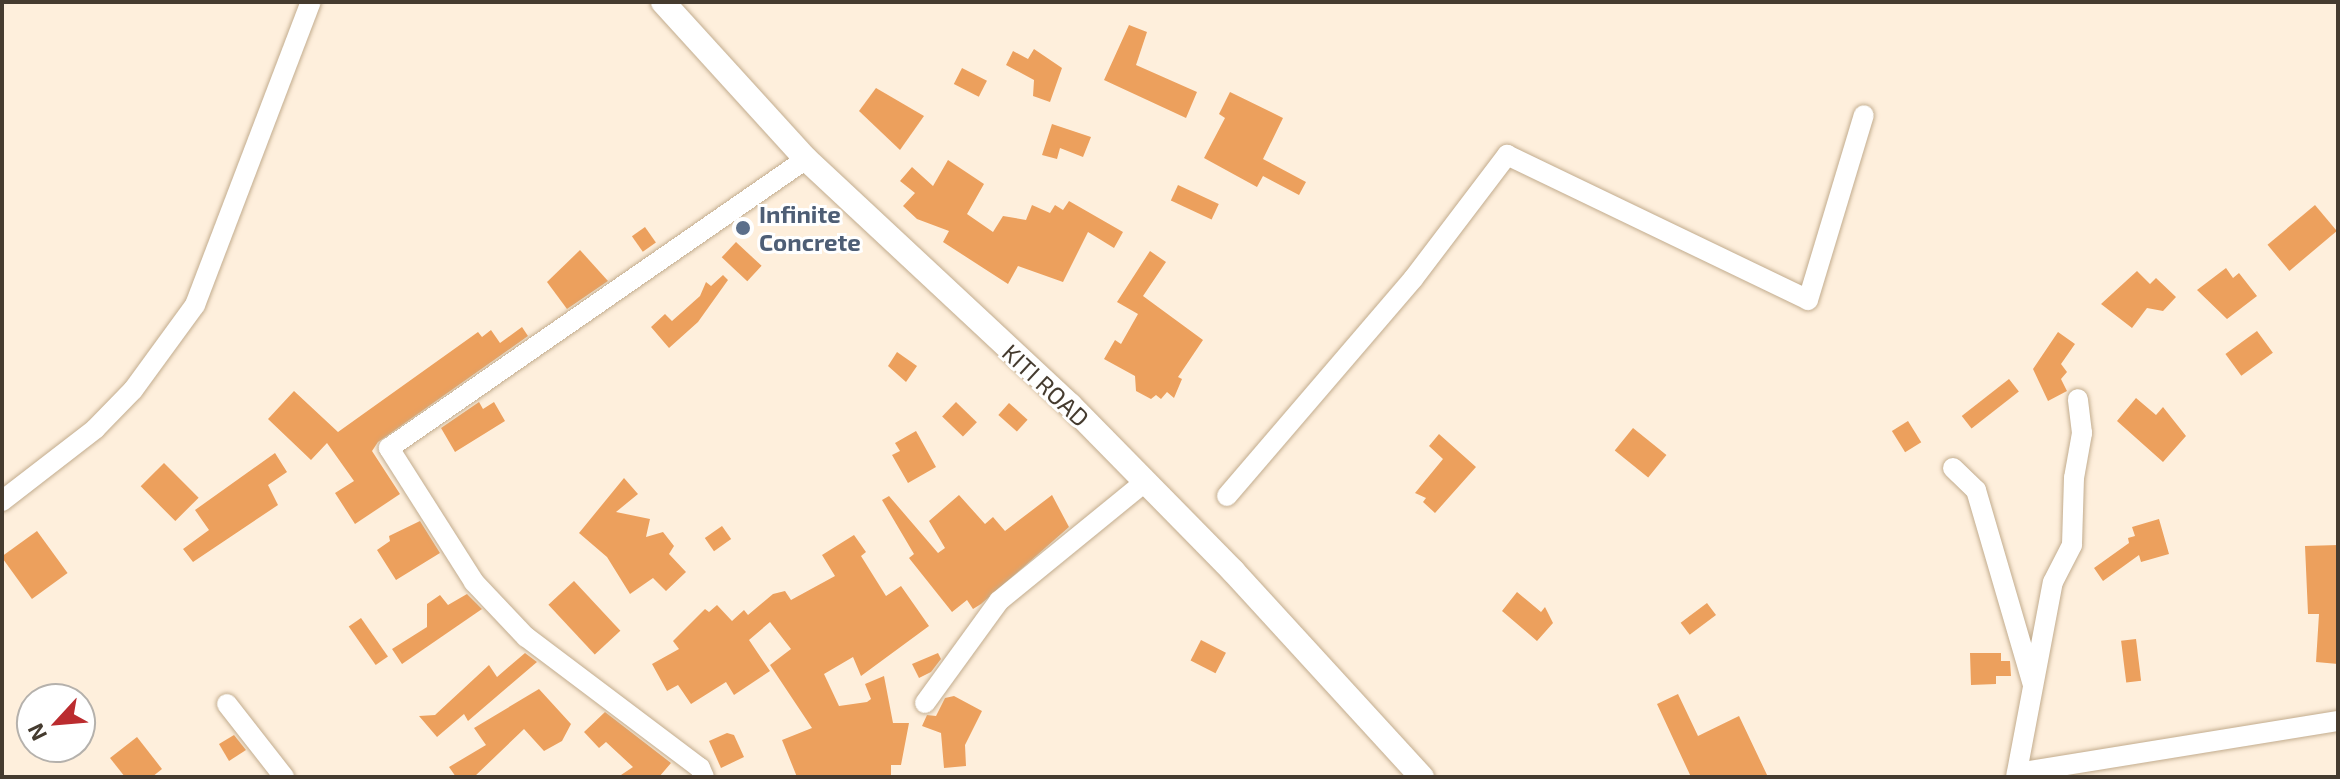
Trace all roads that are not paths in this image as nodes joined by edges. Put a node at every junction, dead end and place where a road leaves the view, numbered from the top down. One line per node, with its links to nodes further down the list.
1 (311, 2): 9 (street)
2 (663, 2): 4 (street, KITI ROAD)
3 (1864, 115): 8 (street)
4 (806, 159): 7 (street, KITI ROAD); 16 (street)
5 (2078, 399): 10 (street)
6 (1953, 468): 10 (street)
7 (1145, 482): 11 (street); 17 (street, KITI ROAD)
8 (1227, 496)
9 (2, 501)
10 (2034, 689): 14 (street)
11 (925, 703)
12 (227, 704): 15 (street)
13 (2338, 721): 14 (street)
14 (2017, 775)
15 (284, 777)
16 (704, 777)
17 (1422, 777)

